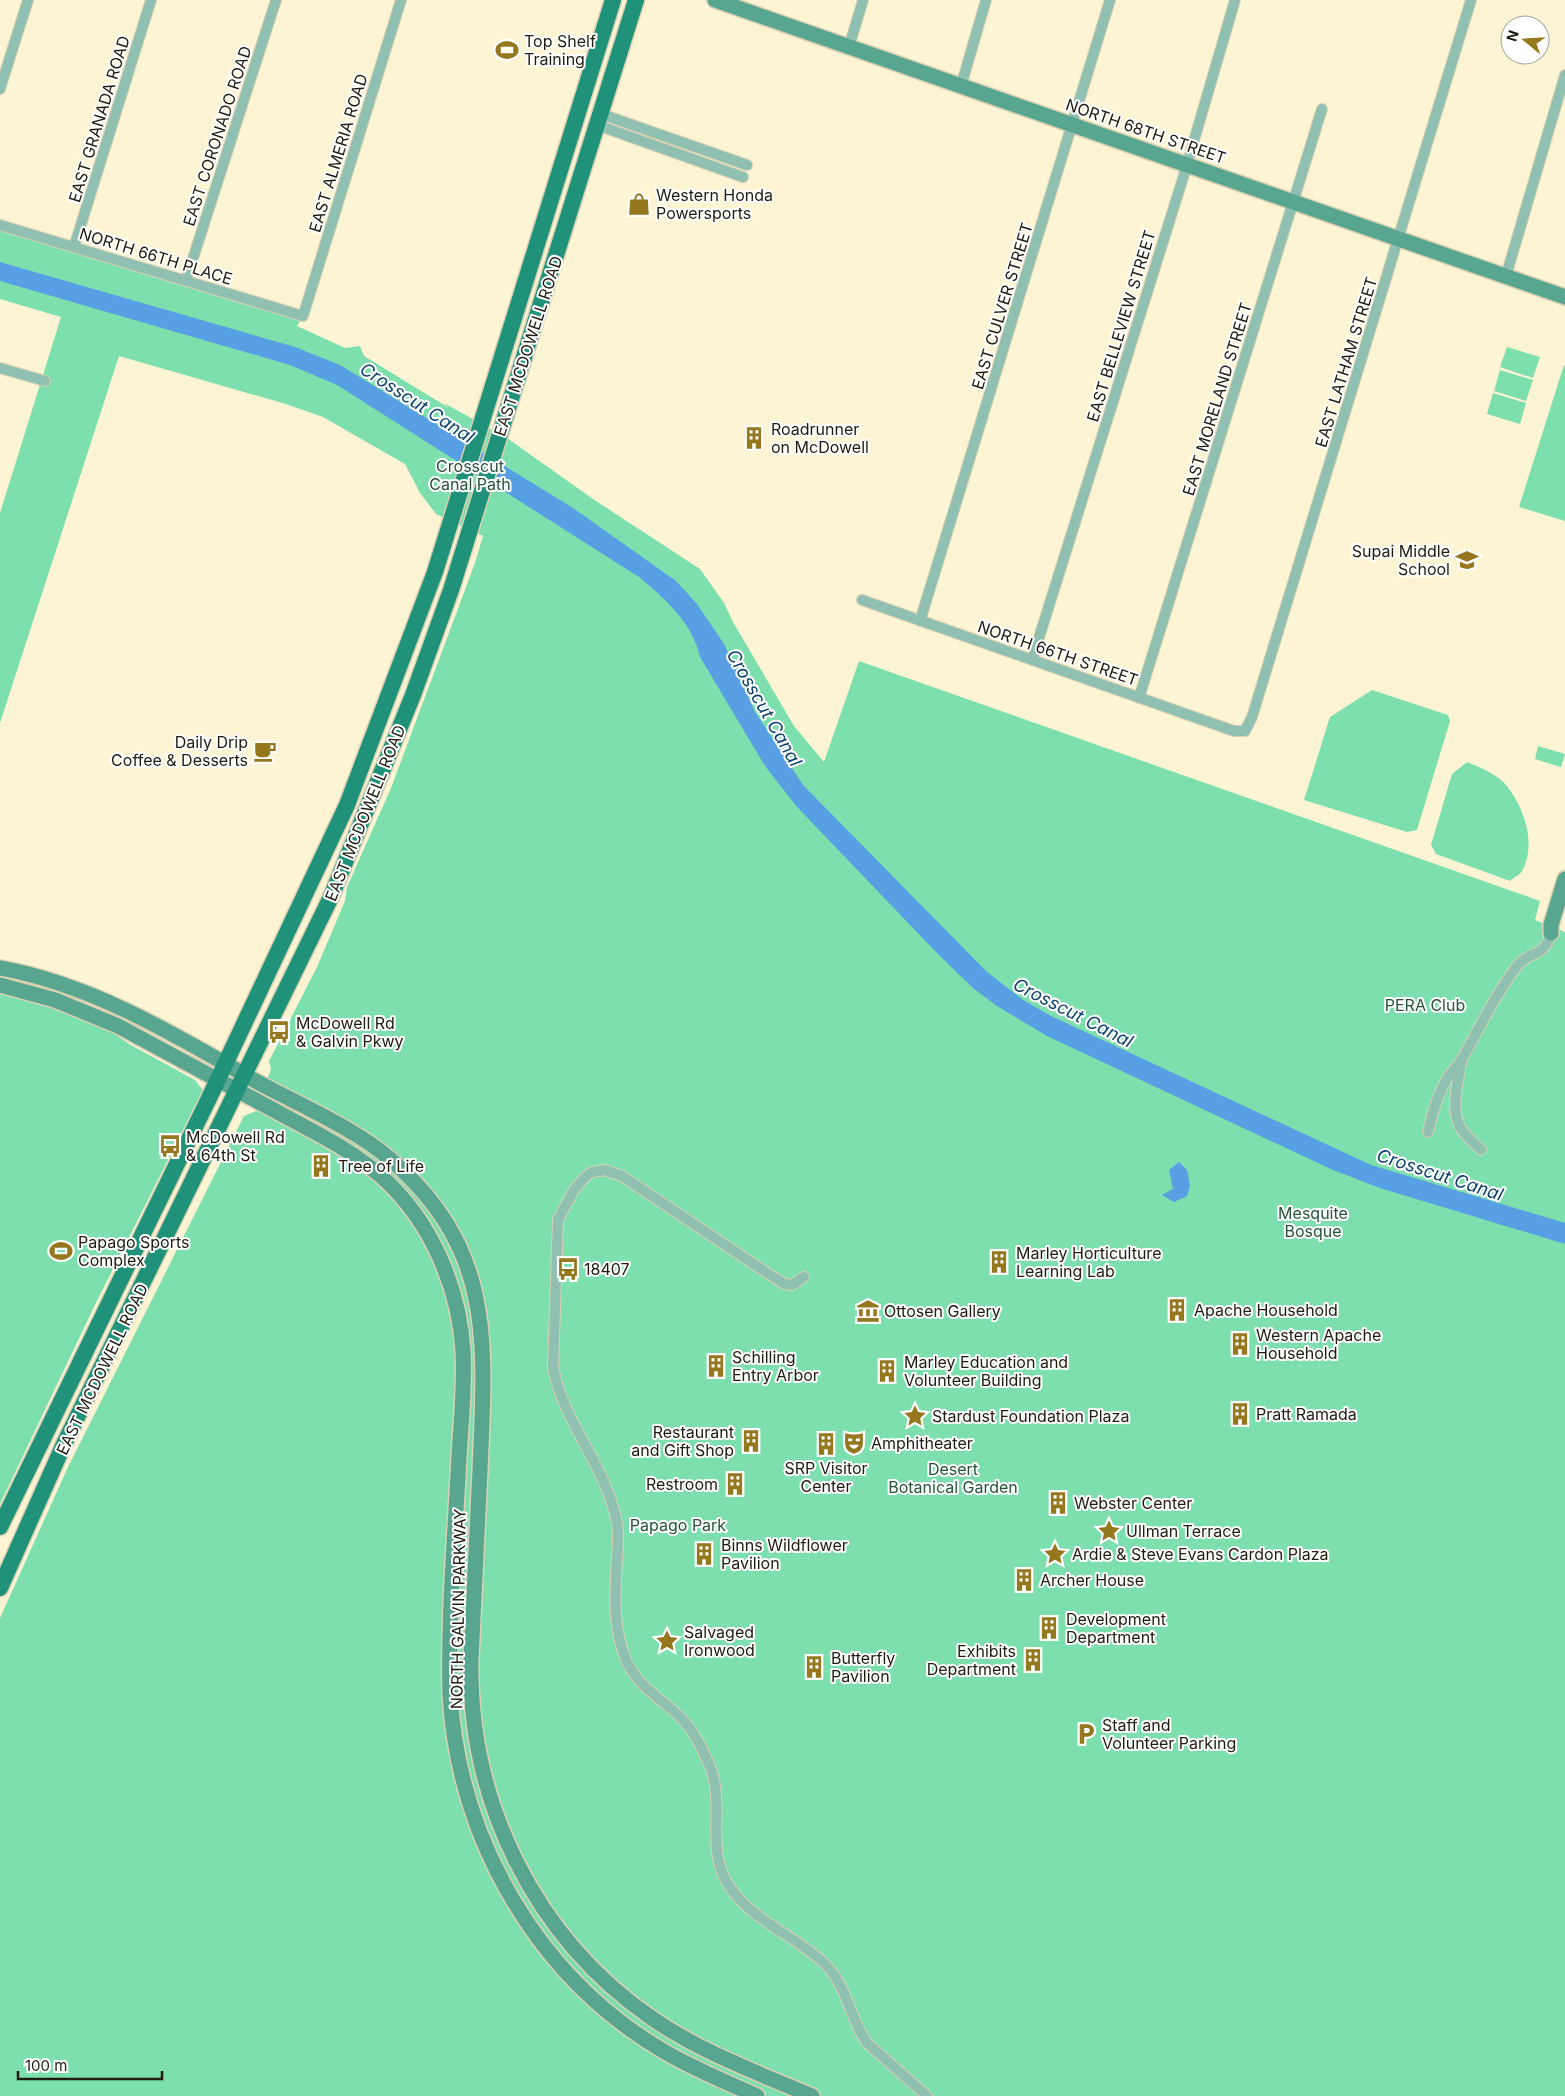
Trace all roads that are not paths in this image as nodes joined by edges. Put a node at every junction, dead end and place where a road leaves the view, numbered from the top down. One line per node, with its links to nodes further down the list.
1 (28, 0): 16 (street)
2 (151, 0): 28 (street, EAST GRANADA ROAD)
3 (276, 0): 30 (street, EAST CORONADO ROAD)
4 (401, 0): 32 (street, EAST ALMERIA ROAD)
5 (612, 0): 20 (main road, EAST MCDOWELL ROAD)
6 (636, 0): 18 (main road, EAST MCDOWELL ROAD)
7 (714, 0): 13 (main road, NORTH 68TH STREET)
8 (863, 0): 13 (street)
9 (986, 0): 15 (street)
10 (1110, 0): 19 (street, EAST CULVER STREET)
11 (1235, 0): 22 (street, EAST BELLEVIEW STREET)
12 (1471, 0): 27 (street, EAST LATHAM STREET)
13 (849, 47): 15 (main road, NORTH 68TH STREET)
14 (1565, 76): 29 (street)
15 (961, 86): 19 (main road, NORTH 68TH STREET)
16 (0, 89)
17 (1322, 109): 25 (street, EAST MORELAND STREET)
18 (599, 119): 21 (main road, EAST MCDOWELL ROAD); 23 (street); 24 (street)
19 (1074, 124): 22 (main road, NORTH 68TH STREET); 36 (street, EAST CULVER STREET)
20 (568, 141): 21 (main road); 41 (main road, EAST MCDOWELL ROAD)
21 (590, 148): 38 (main road, EAST MCDOWELL ROAD)
22 (1186, 164): 25 (main road, NORTH 68TH STREET); 37 (street, EAST BELLEVIEW STREET)
23 (747, 165)
24 (743, 177)
25 (1294, 203): 27 (main road, NORTH 68TH STREET); 39 (street, EAST MORELAND STREET)
26 (0, 225): 28 (street, NORTH 66TH PLACE)
27 (1399, 240): 29 (main road, NORTH 68TH STREET); 40 (street, EAST LATHAM STREET)
28 (74, 247): 30 (street, NORTH 66TH PLACE)
29 (1506, 276): 31 (main road, NORTH 68TH STREET)
30 (186, 280): 32 (street, NORTH 66TH PLACE)
31 (1565, 297)
32 (303, 316)
33 (0, 368): 34 (street)
34 (45, 380)
35 (862, 600): 36 (street, NORTH 66TH STREET)
36 (920, 621): 37 (street, NORTH 66TH STREET)
37 (1032, 660): 39 (street, NORTH 66TH STREET)
38 (421, 674): 41 (main road); 42 (main road, EAST MCDOWELL ROAD)
39 (1139, 698): 40 (street, NORTH 66TH STREET)
40 (1245, 732)
41 (366, 754): 42 (main road); 50 (main road, EAST MCDOWELL ROAD)
42 (346, 861): 51 (main road, EAST MCDOWELL ROAD)
43 (1565, 879): 44 (main road)
44 (1551, 933): 49 (street)
45 (0, 968): 46 (main road, NORTH GALVIN PARKWAY)
46 (21, 973): 48 (main road); 50 (main road, NORTH GALVIN PARKWAY)
47 (0, 985): 48 (main road, NORTH GALVIN PARKWAY)
48 (16, 989): 52 (main road, NORTH GALVIN PARKWAY)
49 (1461, 1062): 54 (street); 55 (street)
50 (225, 1064): 51 (main road, NORTH GALVIN PARKWAY); 52 (main road, EAST MCDOWELL ROAD)
51 (245, 1075): 53 (main road, EAST MCDOWELL ROAD); 61 (main road, NORTH GALVIN PARKWAY)
52 (218, 1080): 53 (main road, NORTH GALVIN PARKWAY); 57 (main road, EAST MCDOWELL ROAD)
53 (238, 1091): 58 (main road, EAST MCDOWELL ROAD); 60 (main road, NORTH GALVIN PARKWAY)
54 (1428, 1132)
55 (1481, 1150)
56 (804, 1276): 59 (street)
57 (0, 1527)
58 (0, 1588)
59 (910, 2082): 62 (street); 63 (street)
60 (757, 2096)
61 (812, 2096)
62 (913, 2096)
63 (927, 2096)

